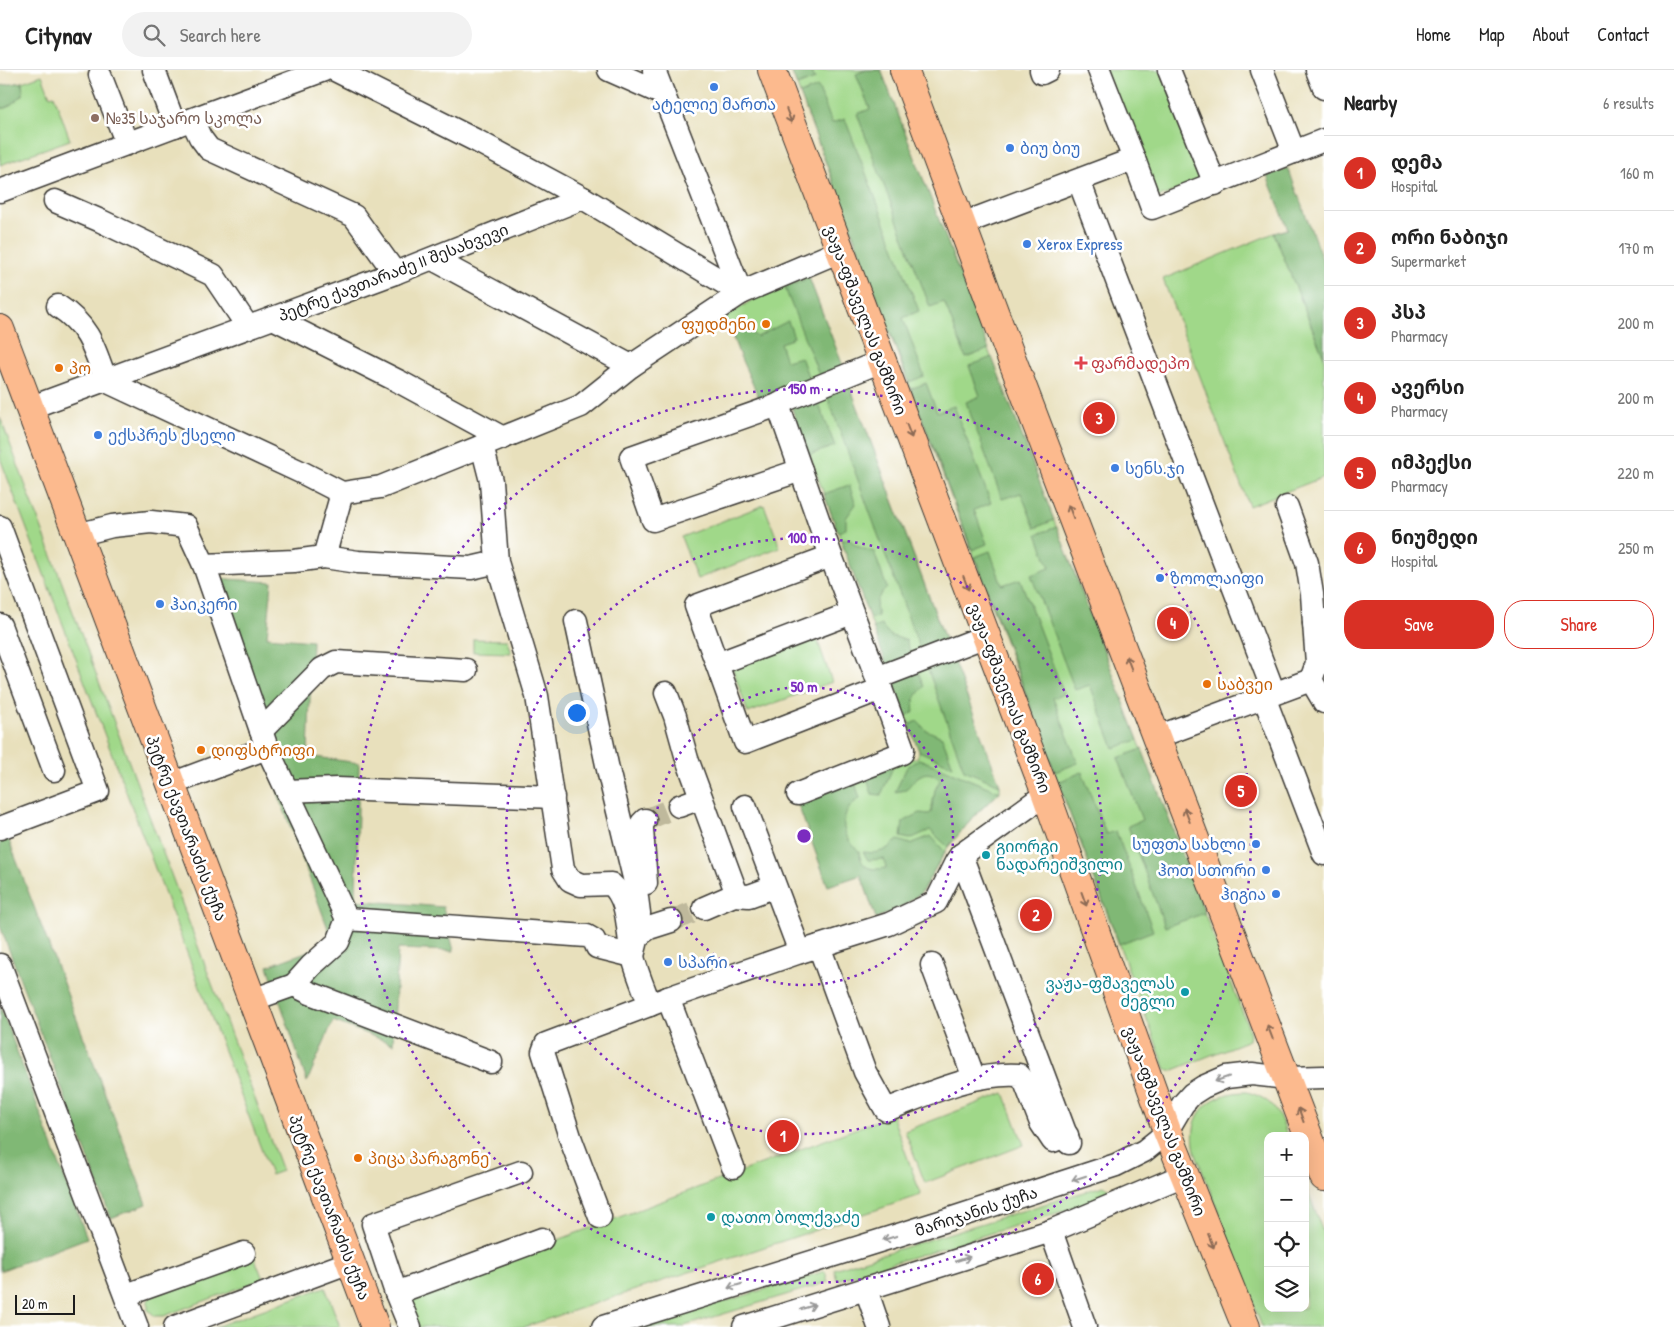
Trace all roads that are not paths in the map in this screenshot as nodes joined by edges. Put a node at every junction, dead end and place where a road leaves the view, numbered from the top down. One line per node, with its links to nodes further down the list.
1 (154, 70): 17 (street)
2 (324, 70): 17 (street)
3 (335, 70): 25 (street)
4 (609, 70): 16 (street)
5 (654, 70): 16 (street)
6 (772, 70): 28 (main road, ვაჟა-ფშაველას გამზირი, one-way to 28)
7 (904, 70): 27 (main road)
8 (1041, 70): 9 (street)
9 (1048, 70)
10 (1099, 70): 21 (street)
11 (1169, 70): 23 (street)
12 (1262, 70): 20 (street)
13 (1317, 70): 15 (street)
14 (100, 75): 19 (street)
15 (1324, 88)
16 (663, 94): 31 (street)
17 (183, 123): 19 (street); 30 (street)
18 (1324, 140): 20 (street)
19 (127, 144): 24 (street)
20 (1294, 152): 23 (street)
21 (1134, 159): 22 (street); 23 (street)
22 (1079, 181): 27 (street); 61 (street)
23 (1215, 184)
24 (0, 191)
25 (583, 198): 29 (street, პეტრე ქავთარაძე II შესახვევი); 31 (street)
26 (55, 201): 34 (street)
27 (962, 224): 63 (main road, one-way to 27)
28 (840, 251): 31 (street); 36 (main road, ვაჟა-ფშაველას გამზირი)
29 (433, 258): 30 (street, პეტრე ქავთარაძე II შესახვევი); 37 (street)
30 (395, 273): 33 (street, პეტრე ქავთარაძე II შესახვევი)
31 (741, 293): 37 (street)
32 (58, 306): 38 (street)
33 (274, 318): 34 (street, პეტრე ქავთარაძე II შესახვევი); 41 (street)
34 (248, 327): 38 (street, პეტრე ქავთარაძე II შესახვევი)
35 (0, 329): 40 (main road, პეტრე ქავთარაძის ქუჩა)
36 (882, 361): 39 (street); 55 (main road, ვაჟა-ფშაველას გამზირი, one-way to 55)
37 (632, 366): 41 (street)
38 (106, 380): 40 (street, პეტრე ქავთარაძე II შესახვევი); 43 (street)
39 (778, 405): 42 (street); 42 (street)
40 (30, 408): 46 (main road, პეტრე ქავთარაძის ქუჩა)
41 (492, 442): 43 (street); 49 (street)
42 (801, 470): 47 (street)
43 (342, 493): 48 (street)
44 (1287, 507): 53 (street)
45 (0, 527): 75 (street)
46 (77, 535): 50 (street); 66 (main road, პეტრე ქავთარაძის ქუჩა)
47 (831, 556): 51 (street); 56 (street)
48 (324, 557): 49 (street); 50 (street)
49 (497, 562): 70 (street)
50 (204, 565): 64 (street)
51 (852, 613): 56 (street); 59 (street)
52 (576, 620): 81 (street)
53 (1319, 621): 58 (street)
54 (0, 625): 65 (street)
55 (986, 636): 59 (street); 69 (main road, ვაჟა-ფშაველას გამზირი)
56 (717, 664): 59 (street)
57 (466, 670): 64 (street)
58 (1310, 680): 61 (street); 62 (street)
59 (879, 684): 68 (street)
60 (666, 693): 71 (street)
61 (1269, 695): 63 (street); 77 (street)
62 (1324, 702)
63 (1157, 737): 94 (main road, one-way to 63)
64 (264, 739): 66 (street); 67 (street)
65 (54, 770)
66 (171, 784): 89 (main road, პეტრე ქავთარაძის ქუჩა)
67 (287, 791): 70 (street); 82 (street)
68 (798, 794)
69 (1046, 794): 76 (street); 95 (main road, ვაჟა-ფშაველას გამზირი, one-way to 95)
70 (553, 797): 84 (street)
71 (701, 798): 72 (street); 79 (street)
72 (679, 806)
73 (745, 806): 85 (street)
74 (645, 820): 81 (street)
75 (0, 828)
76 (961, 854): 85 (street); 93 (street)
77 (1324, 854)
78 (768, 890): 79 (street)
79 (734, 895): 80 (street)
80 (704, 908)
81 (639, 913): 84 (street)
82 (347, 919): 84 (street); 88 (street)
83 (670, 920): 84 (street)
84 (635, 946): 90 (street)
85 (809, 949): 90 (street); 93 (street)
86 (0, 964): 109 (street)
87 (932, 965): 93 (street)
88 (294, 985): 89 (street); 91 (street)
89 (252, 1000): 106 (main road, პეტრე ქავთარაძის ქუჩა)
90 (659, 1002): 97 (street); 102 (street)
91 (491, 1062)
92 (1324, 1077): 94 (street, მარიჯანის ქუჩა)
93 (974, 1078)
94 (1287, 1078): 95 (street, მარიჯანის ქუჩა, one-way to 95); 100 (main road, one-way to 94)
95 (1167, 1131): 96 (street, მარიჯანის ქუჩა); 99 (main road, ვაჟა-ფშაველას გამზირი)
96 (1116, 1165): 101 (street); 114 (street, მარიჯანის ქუჩა, one-way to 114)
97 (733, 1167)
98 (521, 1172): 108 (street)
99 (1184, 1175): 101 (street); 118 (main road, ვაჟა-ფშაველას გამზირი, one-way to 118)
100 (1324, 1177)
101 (1129, 1199): 103 (street)
102 (600, 1217)
103 (1051, 1231): 107 (street, one-way to 103); 117 (street)
104 (542, 1239): 108 (street)
105 (244, 1253): 109 (street)
106 (350, 1262): 111 (street); 112 (main road, პეტრე ქავთარაძის ქუჩა)
107 (866, 1289): 115 (street, one-way to 107); 116 (street)
108 (396, 1292): 113 (street)
109 (126, 1295): 110 (street)
110 (137, 1327)
111 (175, 1327)
112 (374, 1327)
113 (410, 1327)
114 (603, 1327)
115 (744, 1327)
116 (879, 1327)
117 (1085, 1327)
118 (1246, 1327)

